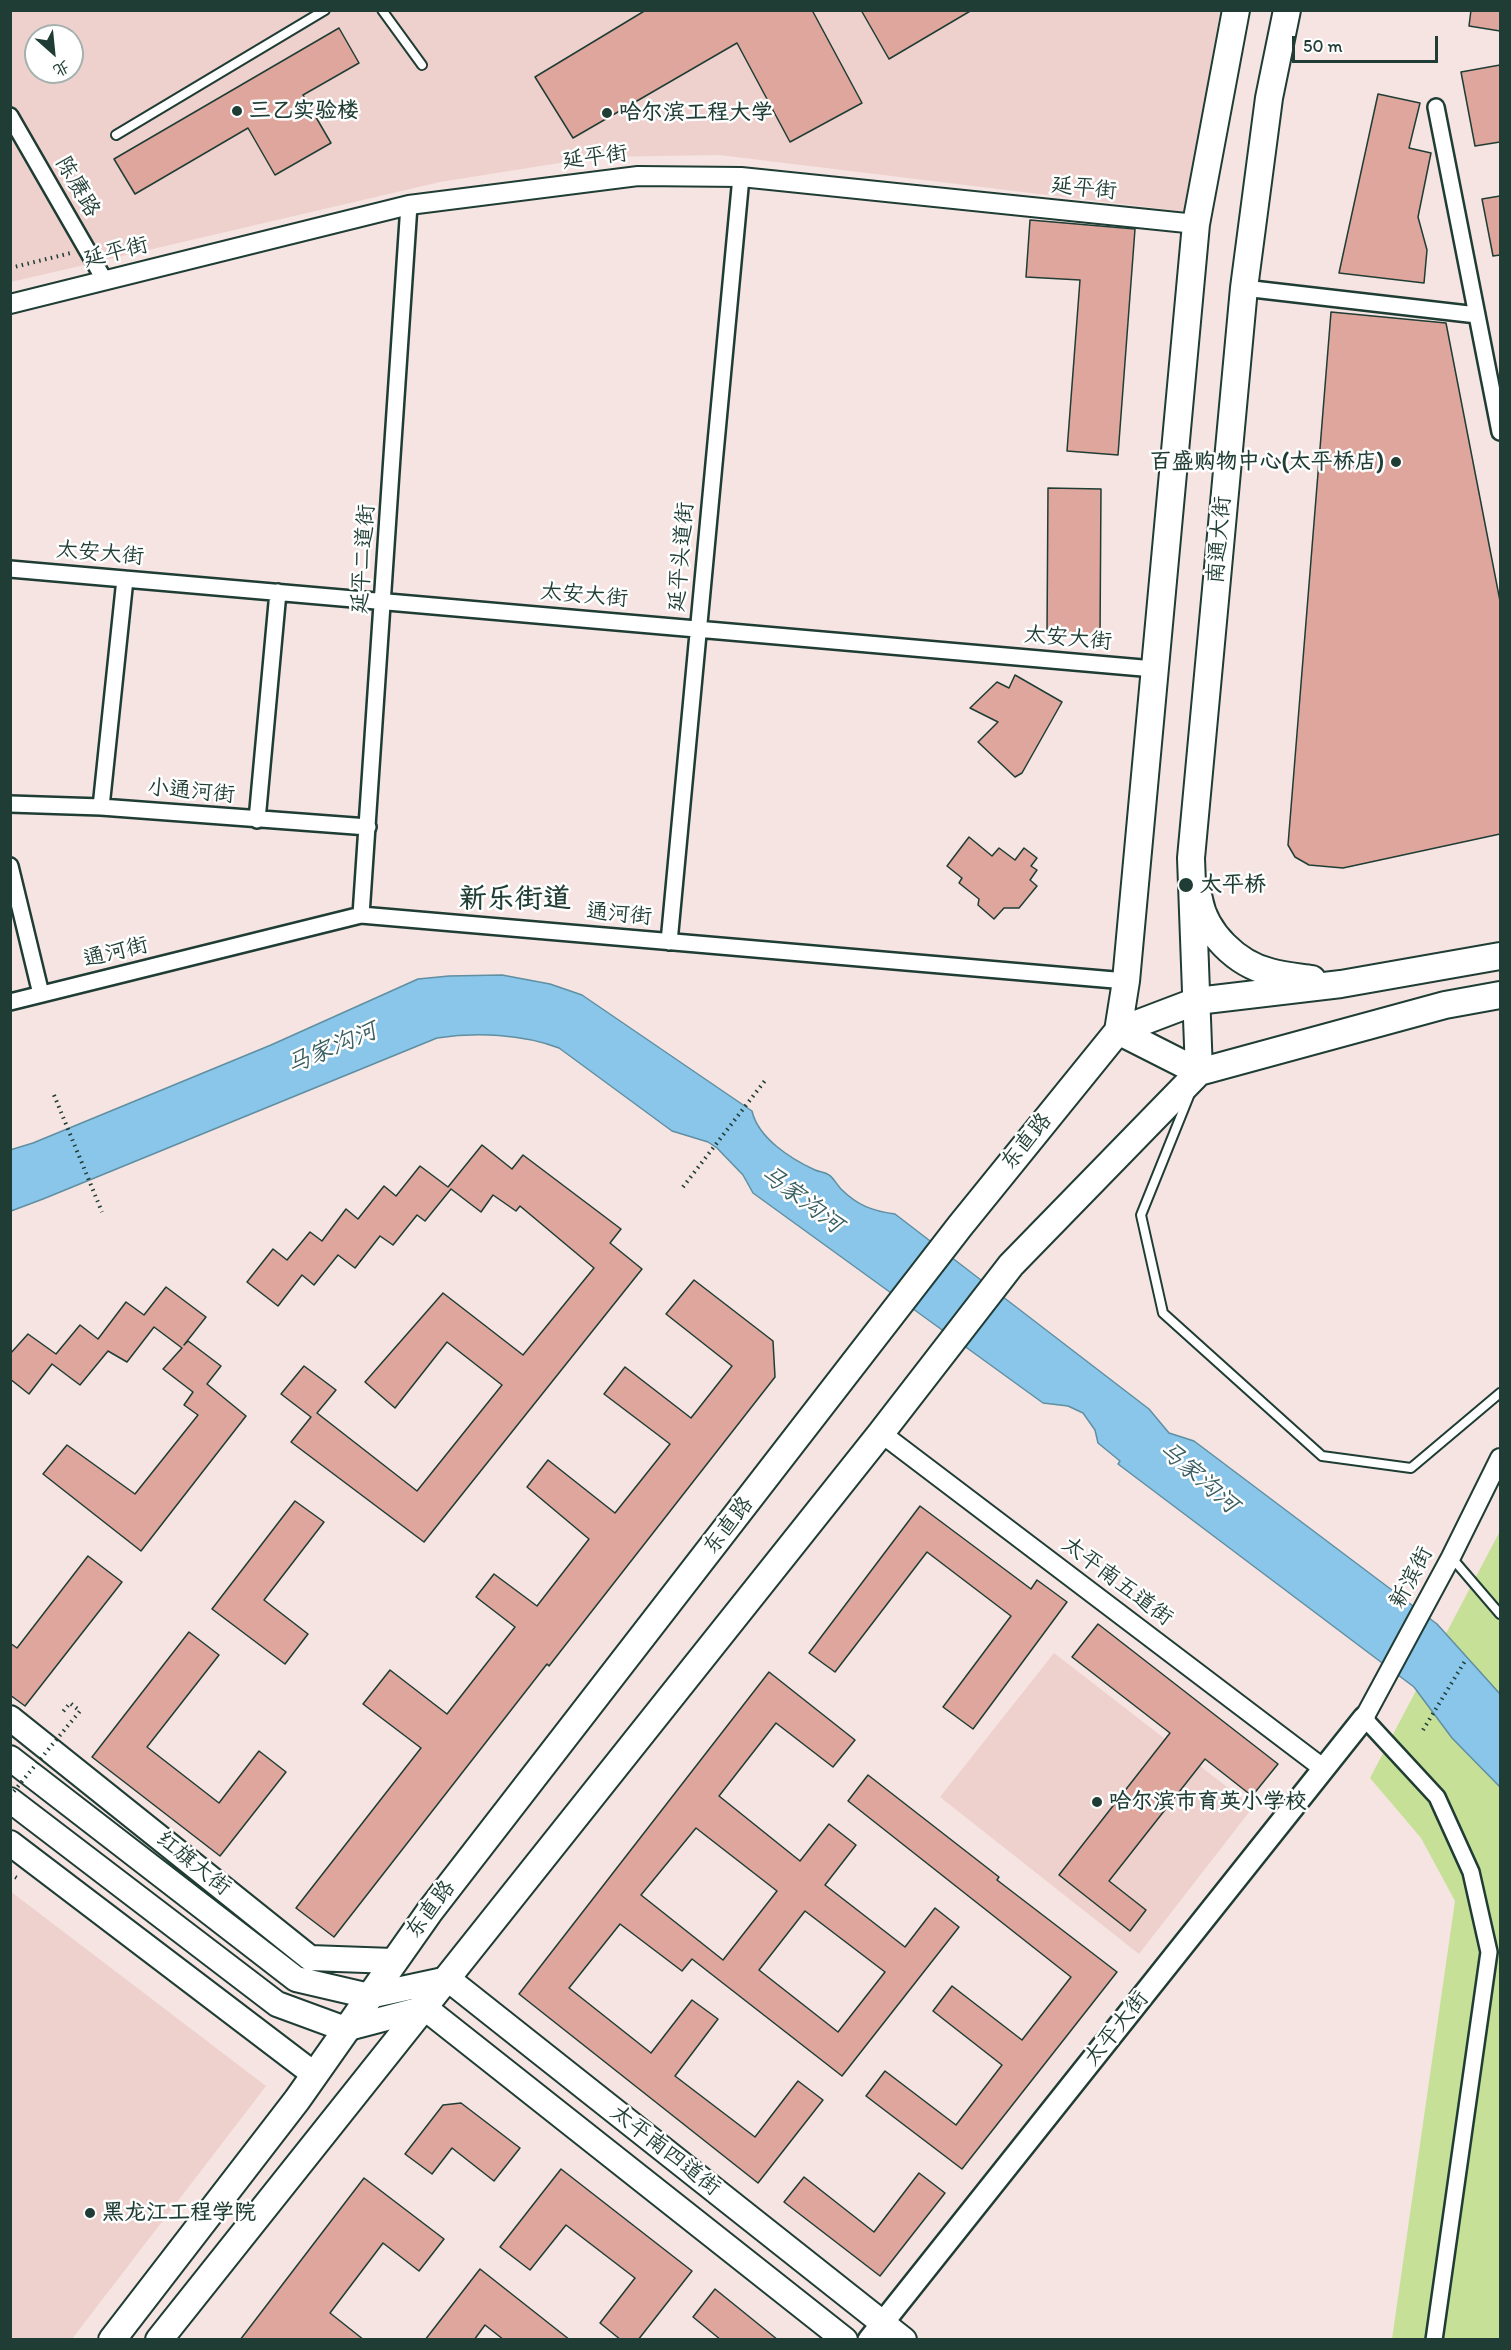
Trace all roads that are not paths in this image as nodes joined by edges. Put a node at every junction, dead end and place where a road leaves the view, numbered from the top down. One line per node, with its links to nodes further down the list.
1 (325, 10): 8 (lane)
2 (382, 10): 5 (lane)
3 (1236, 10): 11 (highway)
4 (1287, 10): 13 (highway, 南通大街)
5 (422, 65)
6 (1436, 107): 15 (street)
7 (10, 116): 12 (street, 陈赓路)
8 (116, 135)
9 (741, 177): 10 (street, 延平街); 11 (street, 延平街); 21 (street, 延平头道街)
10 (409, 205): 12 (street, 延平街); 20 (street, 延平二道街)
11 (1196, 224): 22 (highway)
12 (105, 281): 14 (street, 延平街)
13 (1244, 288): 15 (street); 27 (highway, 南通大街)
14 (10, 304)
15 (1477, 315): 16 (street)
16 (1500, 432)
17 (10, 569): 18 (street, 太安大街)
18 (125, 579): 19 (street, 太安大街); 24 (street)
19 (278, 592): 20 (street, 太安大街); 25 (street)
20 (384, 601): 21 (street, 太安大街); 26 (street, 延平二道街)
21 (698, 629): 22 (street, 太安大街); 30 (street, 延平头道街)
22 (1154, 669): 32 (highway)
23 (10, 804): 24 (street, 小通河街)
24 (101, 807): 25 (street, 小通河街)
25 (257, 820): 26 (street, 小通河街)
26 (368, 827): 29 (street, 延平二道街)
27 (1191, 858): 33 (highway); 36 (highway, 南通大街)
28 (10, 866): 34 (street)
29 (361, 915): 30 (street, 通河街); 34 (street, 通河街)
30 (669, 942): 32 (street, 通河街)
31 (1500, 956): 33 (highway)
32 (1126, 981): 38 (highway)
33 (1341, 984): 36 (highway)
34 (41, 994): 37 (street, 通河街)
35 (1500, 995): 39 (highway)
36 (1197, 1001): 38 (highway); 39 (highway, 南通大街)
37 (10, 1002)
38 (1118, 1031): 39 (highway); 51 (highway, 东直路)
39 (1199, 1072): 40 (lane); 41 (highway)
40 (1500, 1393)
41 (881, 1433): 48 (street, 太平南五道街); 52 (highway)
42 (1500, 1458): 43 (street, 新滨街)
43 (1451, 1557): 44 (lane); 46 (street, 新滨街)
44 (1500, 1614)
45 (10, 1718): 51 (main road, 红旗大街)
46 (1364, 1718): 48 (main road, 太平大街); 62 (street)
47 (10, 1758): 53 (main road, 红旗大街)
48 (1324, 1769): 57 (main road, 太平大街)
49 (10, 1800): 55 (main road)
50 (10, 1843): 56 (main road)
51 (393, 1961): 53 (highway, 东直路)
52 (448, 1979): 53 (main road); 54 (highway); 57 (main road, 太平南四道街)
53 (369, 1996): 55 (highway, 东直路)
54 (425, 2008): 55 (main road); 59 (highway); 60 (main road, 太平南四道街)
55 (345, 2029): 56 (highway, 东直路)
56 (315, 2075): 58 (highway, 东直路)
57 (876, 2331): 61 (main road, 太平南四道街)
58 (112, 2340)
59 (159, 2340)
60 (845, 2340)
61 (904, 2340)
62 (1434, 2340)

